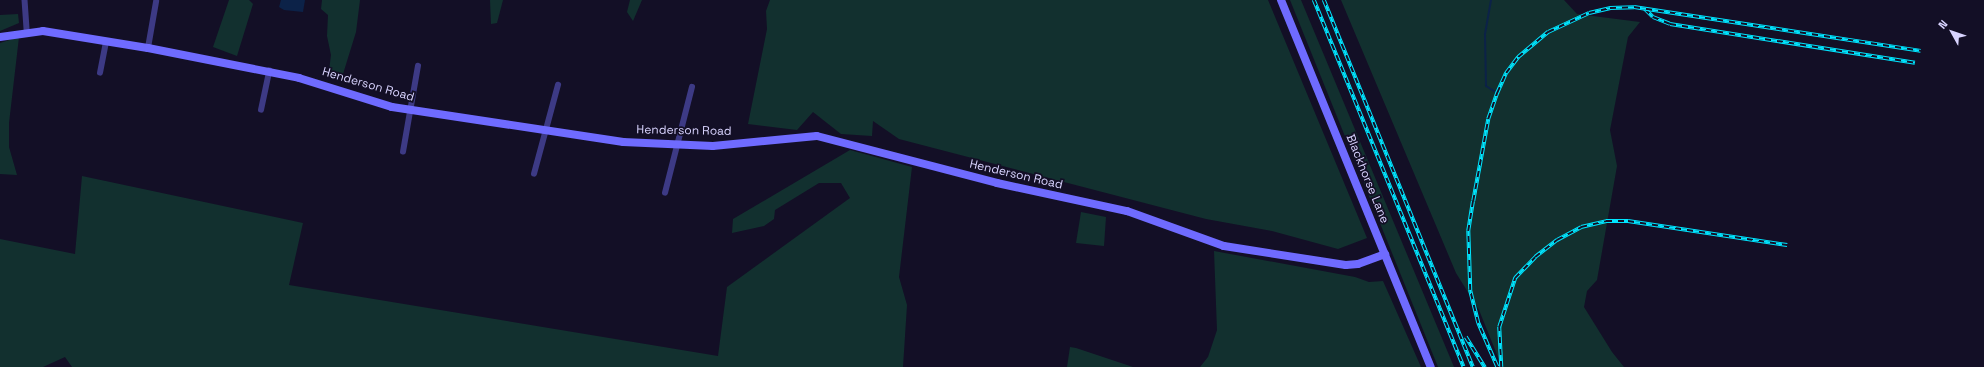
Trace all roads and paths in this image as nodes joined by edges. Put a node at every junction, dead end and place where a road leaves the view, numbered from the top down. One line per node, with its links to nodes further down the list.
1 (24, 0): 4 (street)
2 (1282, 0): 20 (street, Blackhorse Lane)
3 (156, 2): 7 (street)
4 (27, 32): 5 (street, Henderson Road); 6 (street, Henderson Road)
5 (0, 37)
6 (106, 42): 7 (street, Henderson Road); 10 (street)
7 (148, 48): 9 (street, Henderson Road)
8 (418, 66): 14 (street)
9 (269, 71): 13 (street); 14 (street, Henderson Road)
10 (100, 73)
11 (558, 85): 15 (street)
12 (692, 87): 16 (street)
13 (261, 110)
14 (410, 110): 15 (street, Henderson Road); 17 (street)
15 (545, 131): 16 (street, Henderson Road); 18 (street)
16 (678, 144): 19 (street); 20 (street, Henderson Road)
17 (403, 152)
18 (534, 174)
19 (665, 193)
20 (1385, 254): 21 (street, Blackhorse Lane)
21 (1431, 367)

